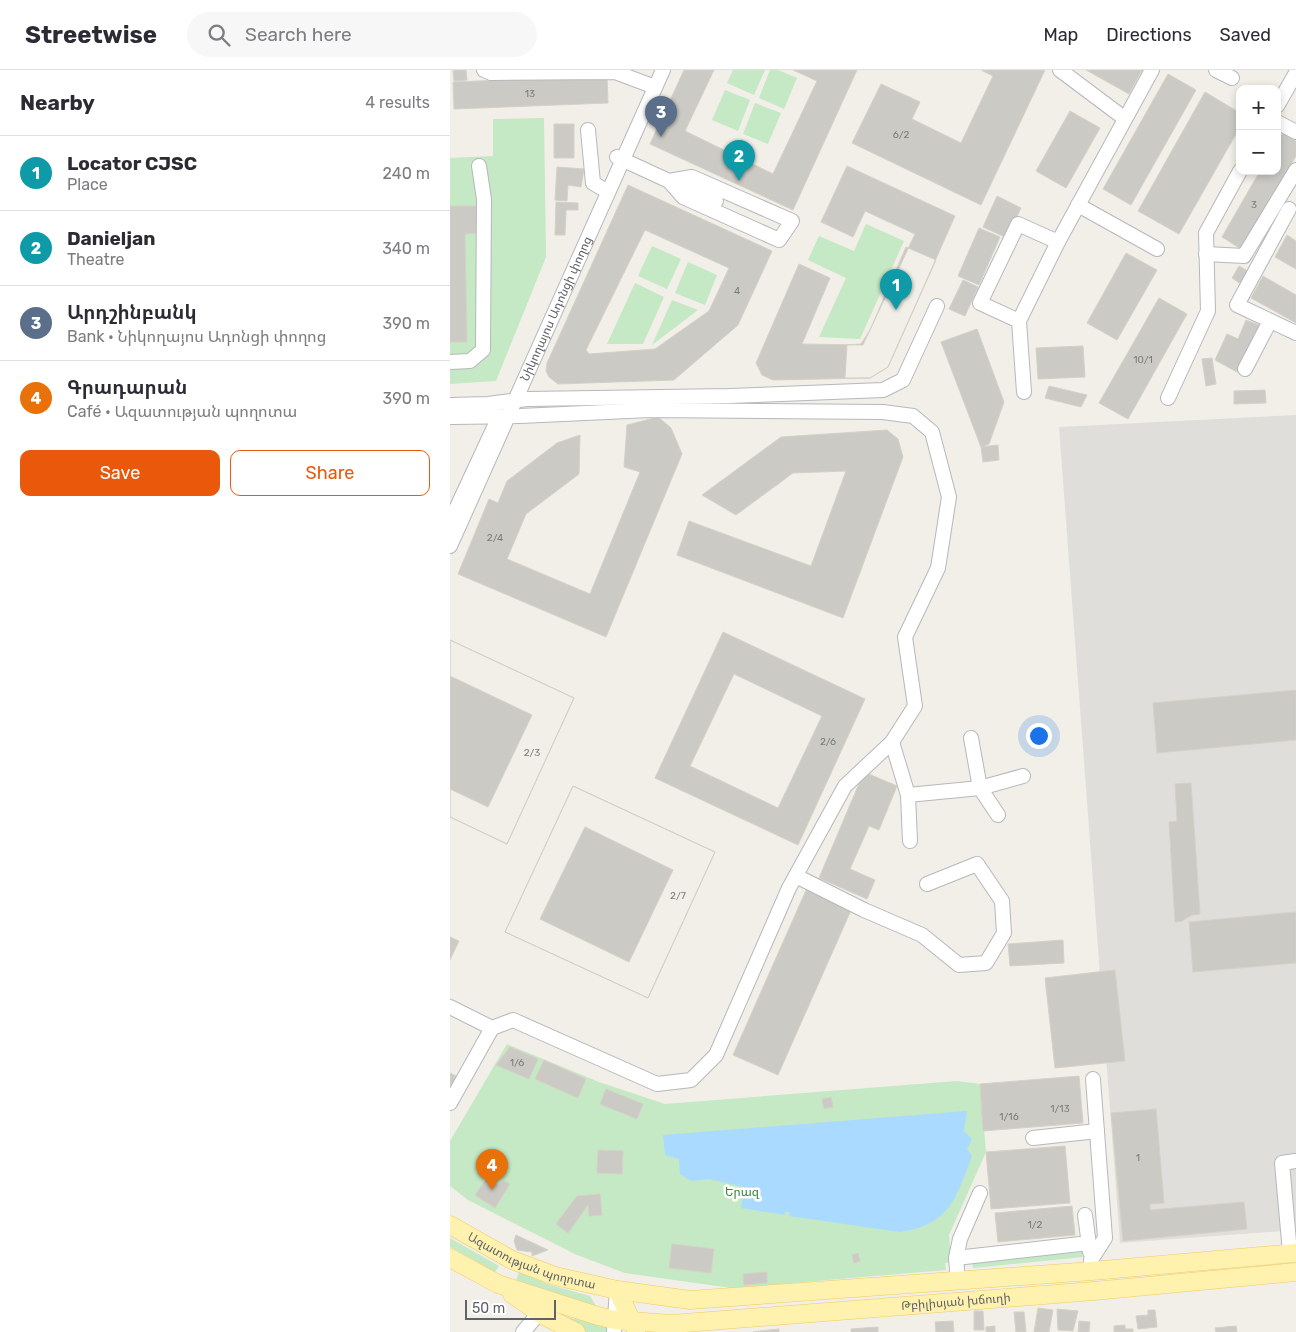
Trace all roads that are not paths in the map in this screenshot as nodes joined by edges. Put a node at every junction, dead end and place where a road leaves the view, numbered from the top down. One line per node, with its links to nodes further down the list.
1 (484, 70): 7 (street)
2 (656, 70): 11 (street, Նիկողայոս Ադոնցի փողոց)
3 (663, 70): 11 (street, Նիկողայոս Ադոնցի փողոց)
4 (1060, 70): 13 (street)
5 (1152, 70): 13 (street)
6 (1216, 70): 10 (street)
7 (557, 71): 8 (street)
8 (634, 73): 11 (street)
9 (1296, 73): 12 (street)
10 (1232, 78)
11 (652, 85): 17 (street, Նիկողայոս Ադոնցի փողոց)
12 (1281, 99)
13 (1124, 118): 24 (street)
14 (1281, 124): 16 (street)
15 (588, 130): 22 (street)
16 (1296, 132)
17 (620, 159): 21 (street); 22 (street, Նիկողայոս Ադոնցի փողոց); 37 (street, Նիկողայոս Ադոնցի փողոց)
18 (479, 166): 33 (street)
19 (1296, 170): 28 (street)
20 (1238, 175): 28 (street)
21 (669, 181): 21 (street); 23 (street)
22 (603, 188): 37 (street, Նիկողայոս Ադոնցի փողոց)
23 (716, 200)
24 (1078, 205): 26 (street); 27 (street)
25 (1289, 209): 31 (street)
26 (1058, 242): 30 (street); 30 (street)
27 (1157, 248)
28 (1206, 254): 36 (street)
29 (937, 306): 37 (street)
30 (1019, 321): 35 (street)
31 (1270, 321): 32 (street); 34 (street)
32 (1296, 333)
33 (450, 362)
34 (1245, 369)
35 (1024, 392)
36 (1168, 398)
37 (512, 400): 38 (street); 40 (street, Նիկողայոս Ադոնցի փողոց)
38 (450, 405)
39 (450, 416): 40 (street)
40 (504, 416): 41 (street, Նիկողայոս Ադոնցի փողոց); 42 (street, Նիկողայոս Ադոնցի փողոց); 44 (street)
41 (450, 522)
42 (450, 546)
43 (971, 738): 46 (street)
44 (892, 742): 47 (street); 50 (street)
45 (1023, 776): 46 (street)
46 (980, 788): 47 (street); 48 (street)
47 (908, 795): 49 (street)
48 (998, 815)
49 (910, 841)
50 (796, 876): 51 (street); 53 (street)
51 (927, 884)
52 (450, 1007): 53 (street)
53 (492, 1028): 55 (street)
54 (1093, 1078): 56 (street)
55 (450, 1103)
56 (1097, 1131): 57 (street); 67 (street)
57 (1033, 1138)
58 (1296, 1164): 63 (street)
59 (980, 1193): 64 (street)
60 (1086, 1216): 62 (street)
61 (450, 1225): 66 (main road, Ազատության պողոտա)
62 (1088, 1243): 64 (street); 67 (street)
63 (1293, 1253): 67 (main road, Թբիլիսյան խճուղի)
64 (962, 1257): 69 (street)
65 (450, 1258): 70 (main road)
66 (512, 1260): 70 (main road); 71 (main road, Ազատության պողոտա)
67 (1091, 1265): 69 (main road, Թբիլիսյան խճուղի); 72 (main road)
68 (1296, 1272): 72 (main road, Թբիլիսյան խճուղի)
69 (965, 1280): 71 (main road, Թբիլիսյան խճուղի)
70 (498, 1284): 73 (main road); 74 (main road)
71 (617, 1290): 74 (main road)
72 (1094, 1291): 75 (main road, Թբիլիսյան խճուղի)
73 (542, 1314): 76 (street); 77 (street); 78 (main road)
74 (624, 1326): 75 (main road, Թբիլիսյան խճուղի)
75 (664, 1329)
76 (524, 1332)
77 (559, 1332)
78 (576, 1332)

